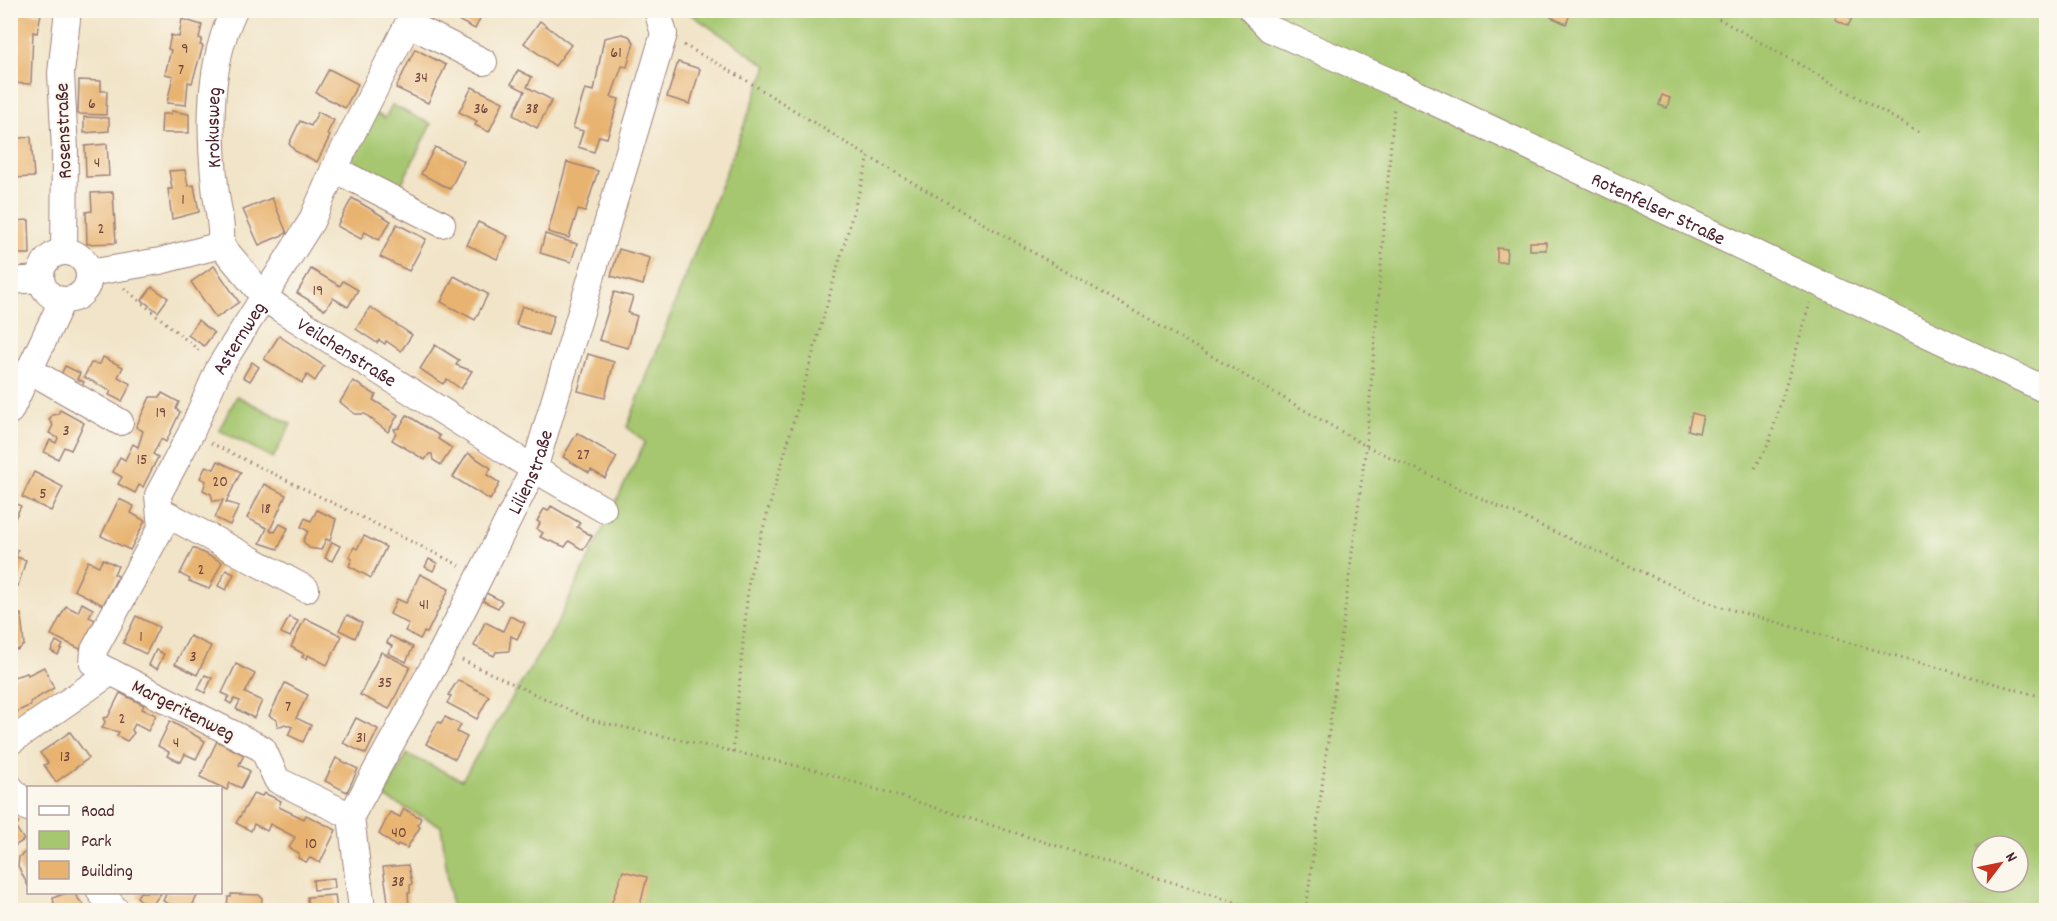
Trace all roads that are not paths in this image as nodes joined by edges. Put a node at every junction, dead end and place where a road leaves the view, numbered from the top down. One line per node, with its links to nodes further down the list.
1 (68, 10): 10 (street, Rosenstraße)
2 (234, 10): 9 (street, Krokusweg)
3 (1252, 10): 17 (street, Rotenfelser Straße)
4 (412, 17): 6 (street, Asternweg); 7 (street, Asternweg)
5 (660, 18): 20 (street, Lilienstraße)
6 (484, 62)
7 (334, 169): 8 (street); 14 (street, Asternweg)
8 (442, 224)
9 (221, 245): 11 (street); 14 (street, Veilchenstraße)
10 (64, 252): 11 (street); 12 (street)
11 (97, 273): 15 (street)
12 (40, 279): 13 (street); 15 (street)
13 (10, 281)
14 (265, 298): 20 (street, Veilchenstraße); 22 (street, Asternweg)
15 (62, 301): 16 (street)
16 (31, 371): 18 (street); 19 (street)
17 (2046, 390)
18 (10, 411)
19 (120, 422)
20 (534, 469): 21 (street, Veilchenstraße); 28 (street, Lilienstraße)
21 (603, 509)
22 (161, 511): 23 (street); 24 (street, Asternweg)
23 (306, 589)
24 (111, 672): 25 (street, Margeritenweg); 28 (street, Margeritenweg)
25 (10, 742)
26 (10, 787): 27 (street)
27 (27, 807)
28 (351, 816): 31 (street)
29 (102, 894): 30 (street)
30 (116, 910)
31 (362, 910)

